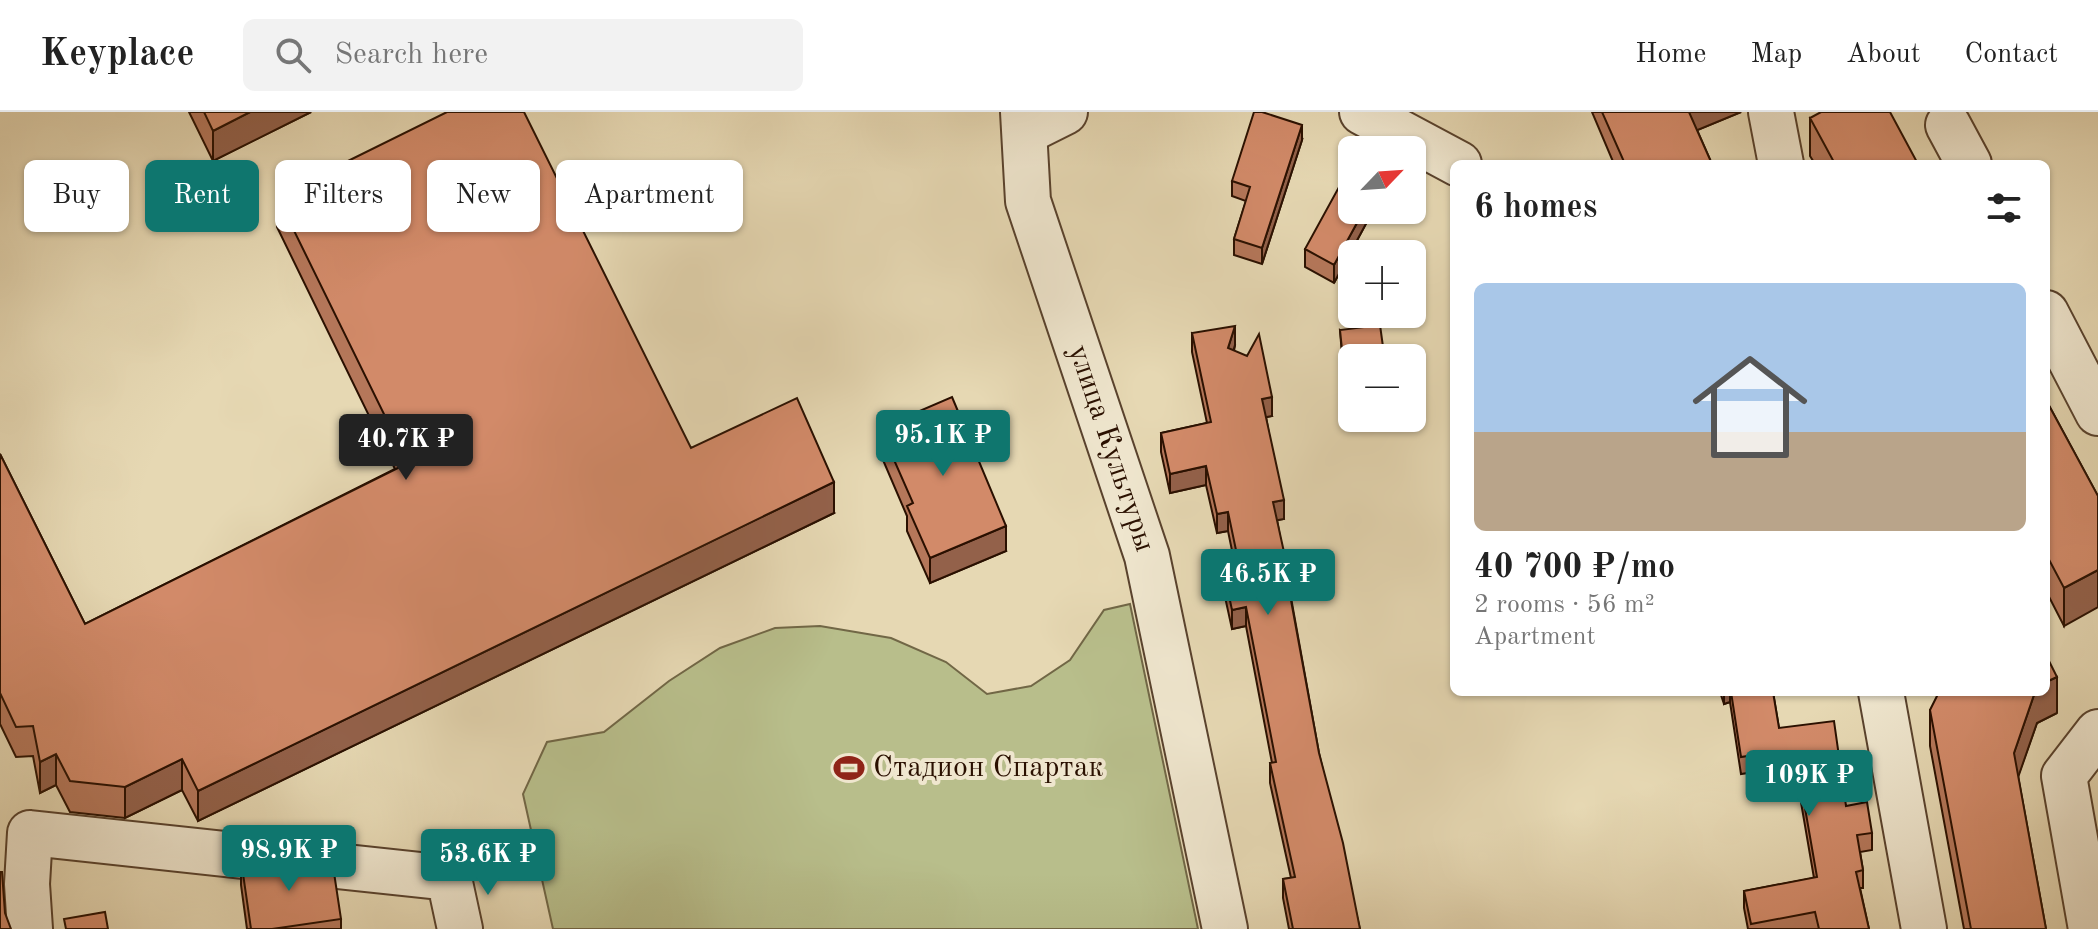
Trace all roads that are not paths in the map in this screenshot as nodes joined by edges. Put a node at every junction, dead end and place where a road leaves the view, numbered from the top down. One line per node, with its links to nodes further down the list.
1 (1065, 112): 5 (street)
2 (1362, 112): 6 (street)
3 (1771, 112): 7 (street)
4 (1954, 116): 8 (street)
5 (1024, 122): 16 (street, улица Культуры)
6 (1452, 160)
7 (1780, 160)
8 (1968, 160)
9 (2050, 321): 10 (street)
10 (2098, 413)
11 (1882, 696): 17 (street)
12 (2098, 732): 18 (street)
13 (15, 831): 14 (street); 15 (street)
14 (30, 929)
15 (460, 929)
16 (1225, 929)
17 (1924, 929)
18 (2091, 929)

